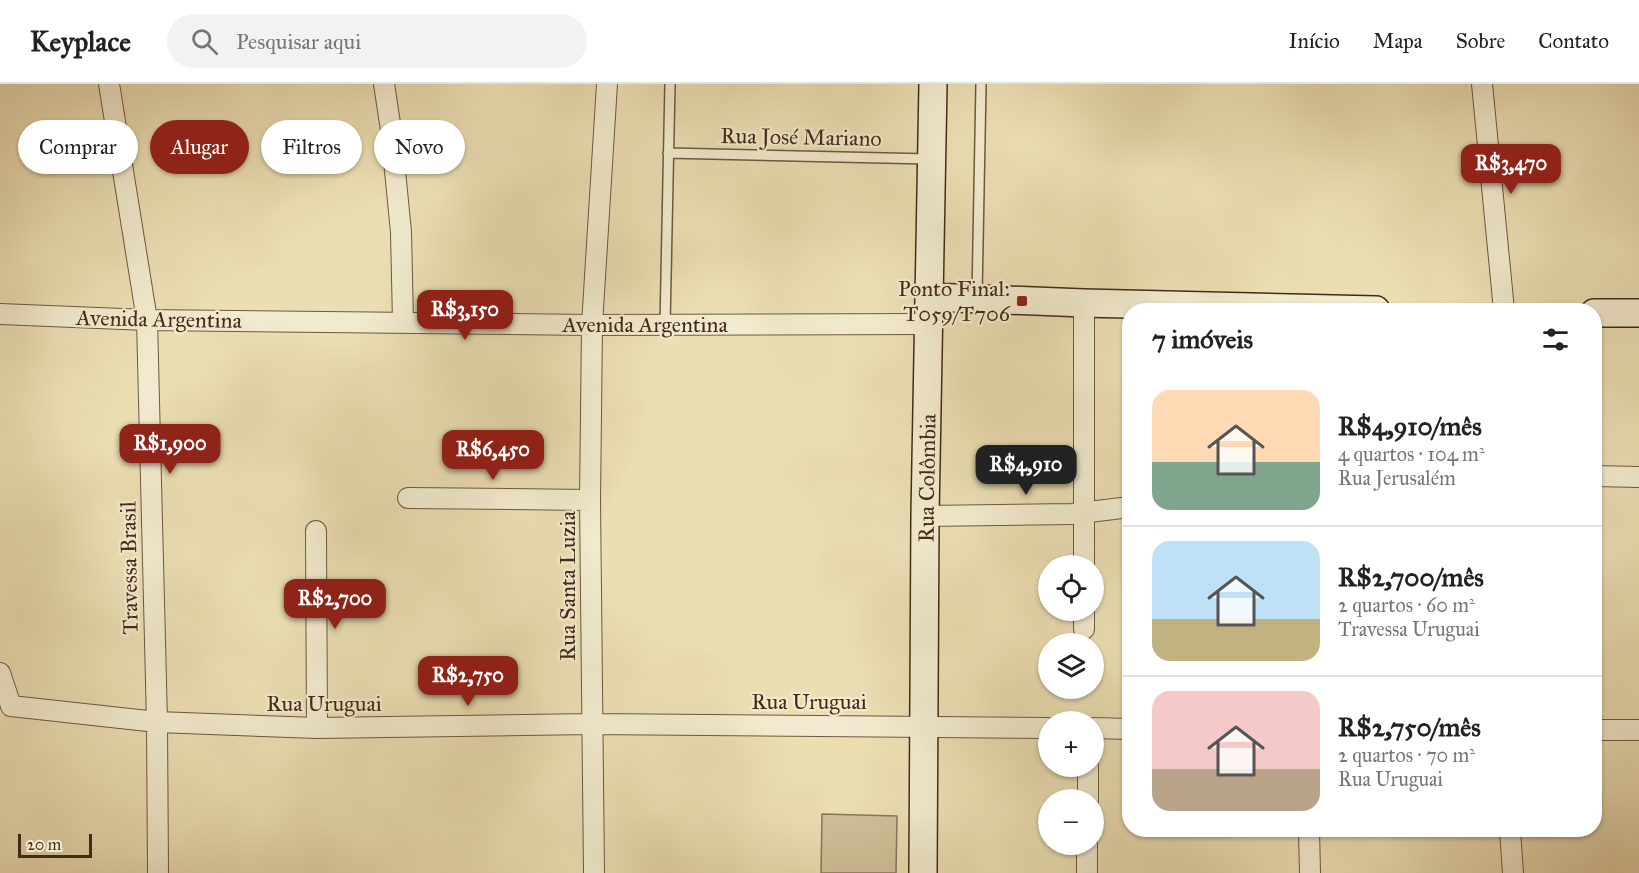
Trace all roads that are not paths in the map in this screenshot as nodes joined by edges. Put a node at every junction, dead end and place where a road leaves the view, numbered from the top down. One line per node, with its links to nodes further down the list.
1 (109, 84): 18 (street, Travessa Brasil)
2 (384, 84): 19 (street)
3 (607, 84): 21 (street, Rua Santa Luzia)
4 (670, 84): 8 (lane)
5 (933, 84): 9 (street, Rua Colômbia)
6 (981, 84): 11 (lane)
7 (1482, 84): 13 (street)
8 (668, 153): 9 (lane, Rua José Mariano); 22 (lane)
9 (932, 159): 10 (street, Rua Colômbia)
10 (930, 297): 11 (street); 20 (street, Rua Colômbia)
11 (977, 299): 12 (street)
12 (1084, 303): 14 (street); 28 (street)
13 (1503, 303)
14 (1122, 304)
15 (1602, 313): 16 (street)
16 (1639, 313)
17 (0, 314): 18 (street, Avenida Argentina)
18 (147, 320): 19 (street, Avenida Argentina); 33 (street, Travessa Brasil)
19 (404, 322): 21 (street, Avenida Argentina)
20 (930, 324): 22 (street, Avenida Argentina); 29 (street, Rua Colômbia)
21 (592, 325): 22 (street, Avenida Argentina); 26 (street, Rua Santa Luzia)
22 (665, 325)
23 (1602, 476): 24 (street)
24 (1639, 477)
25 (408, 498): 26 (street)
26 (590, 500): 34 (street, Rua Santa Luzia)
27 (1122, 508): 28 (street)
28 (1085, 512): 29 (street); 31 (street)
29 (925, 516): 35 (street, Rua Colômbia)
30 (316, 531): 38 (street)
31 (1084, 555)
32 (0, 673): 33 (street, Rua Uruguai)
33 (157, 722): 38 (street, Rua Uruguai); 45 (street, Travessa Brasil)
34 (591, 724): 35 (street, Rua Uruguai); 38 (street, Rua Uruguai); 46 (street, Rua Santa Luzia)
35 (925, 726): 36 (street, Rua Uruguai); 47 (street, Rua Colômbia)
36 (1038, 728)
37 (1104, 728): 39 (street)
38 (316, 729)
39 (1122, 729)
40 (1602, 730): 41 (street)
41 (1639, 730)
42 (1309, 837): 49 (street)
43 (1511, 837): 50 (street)
44 (1087, 855): 48 (street)
45 (158, 873)
46 (594, 873)
47 (922, 873)
48 (1087, 873)
49 (1310, 873)
50 (1514, 873)

